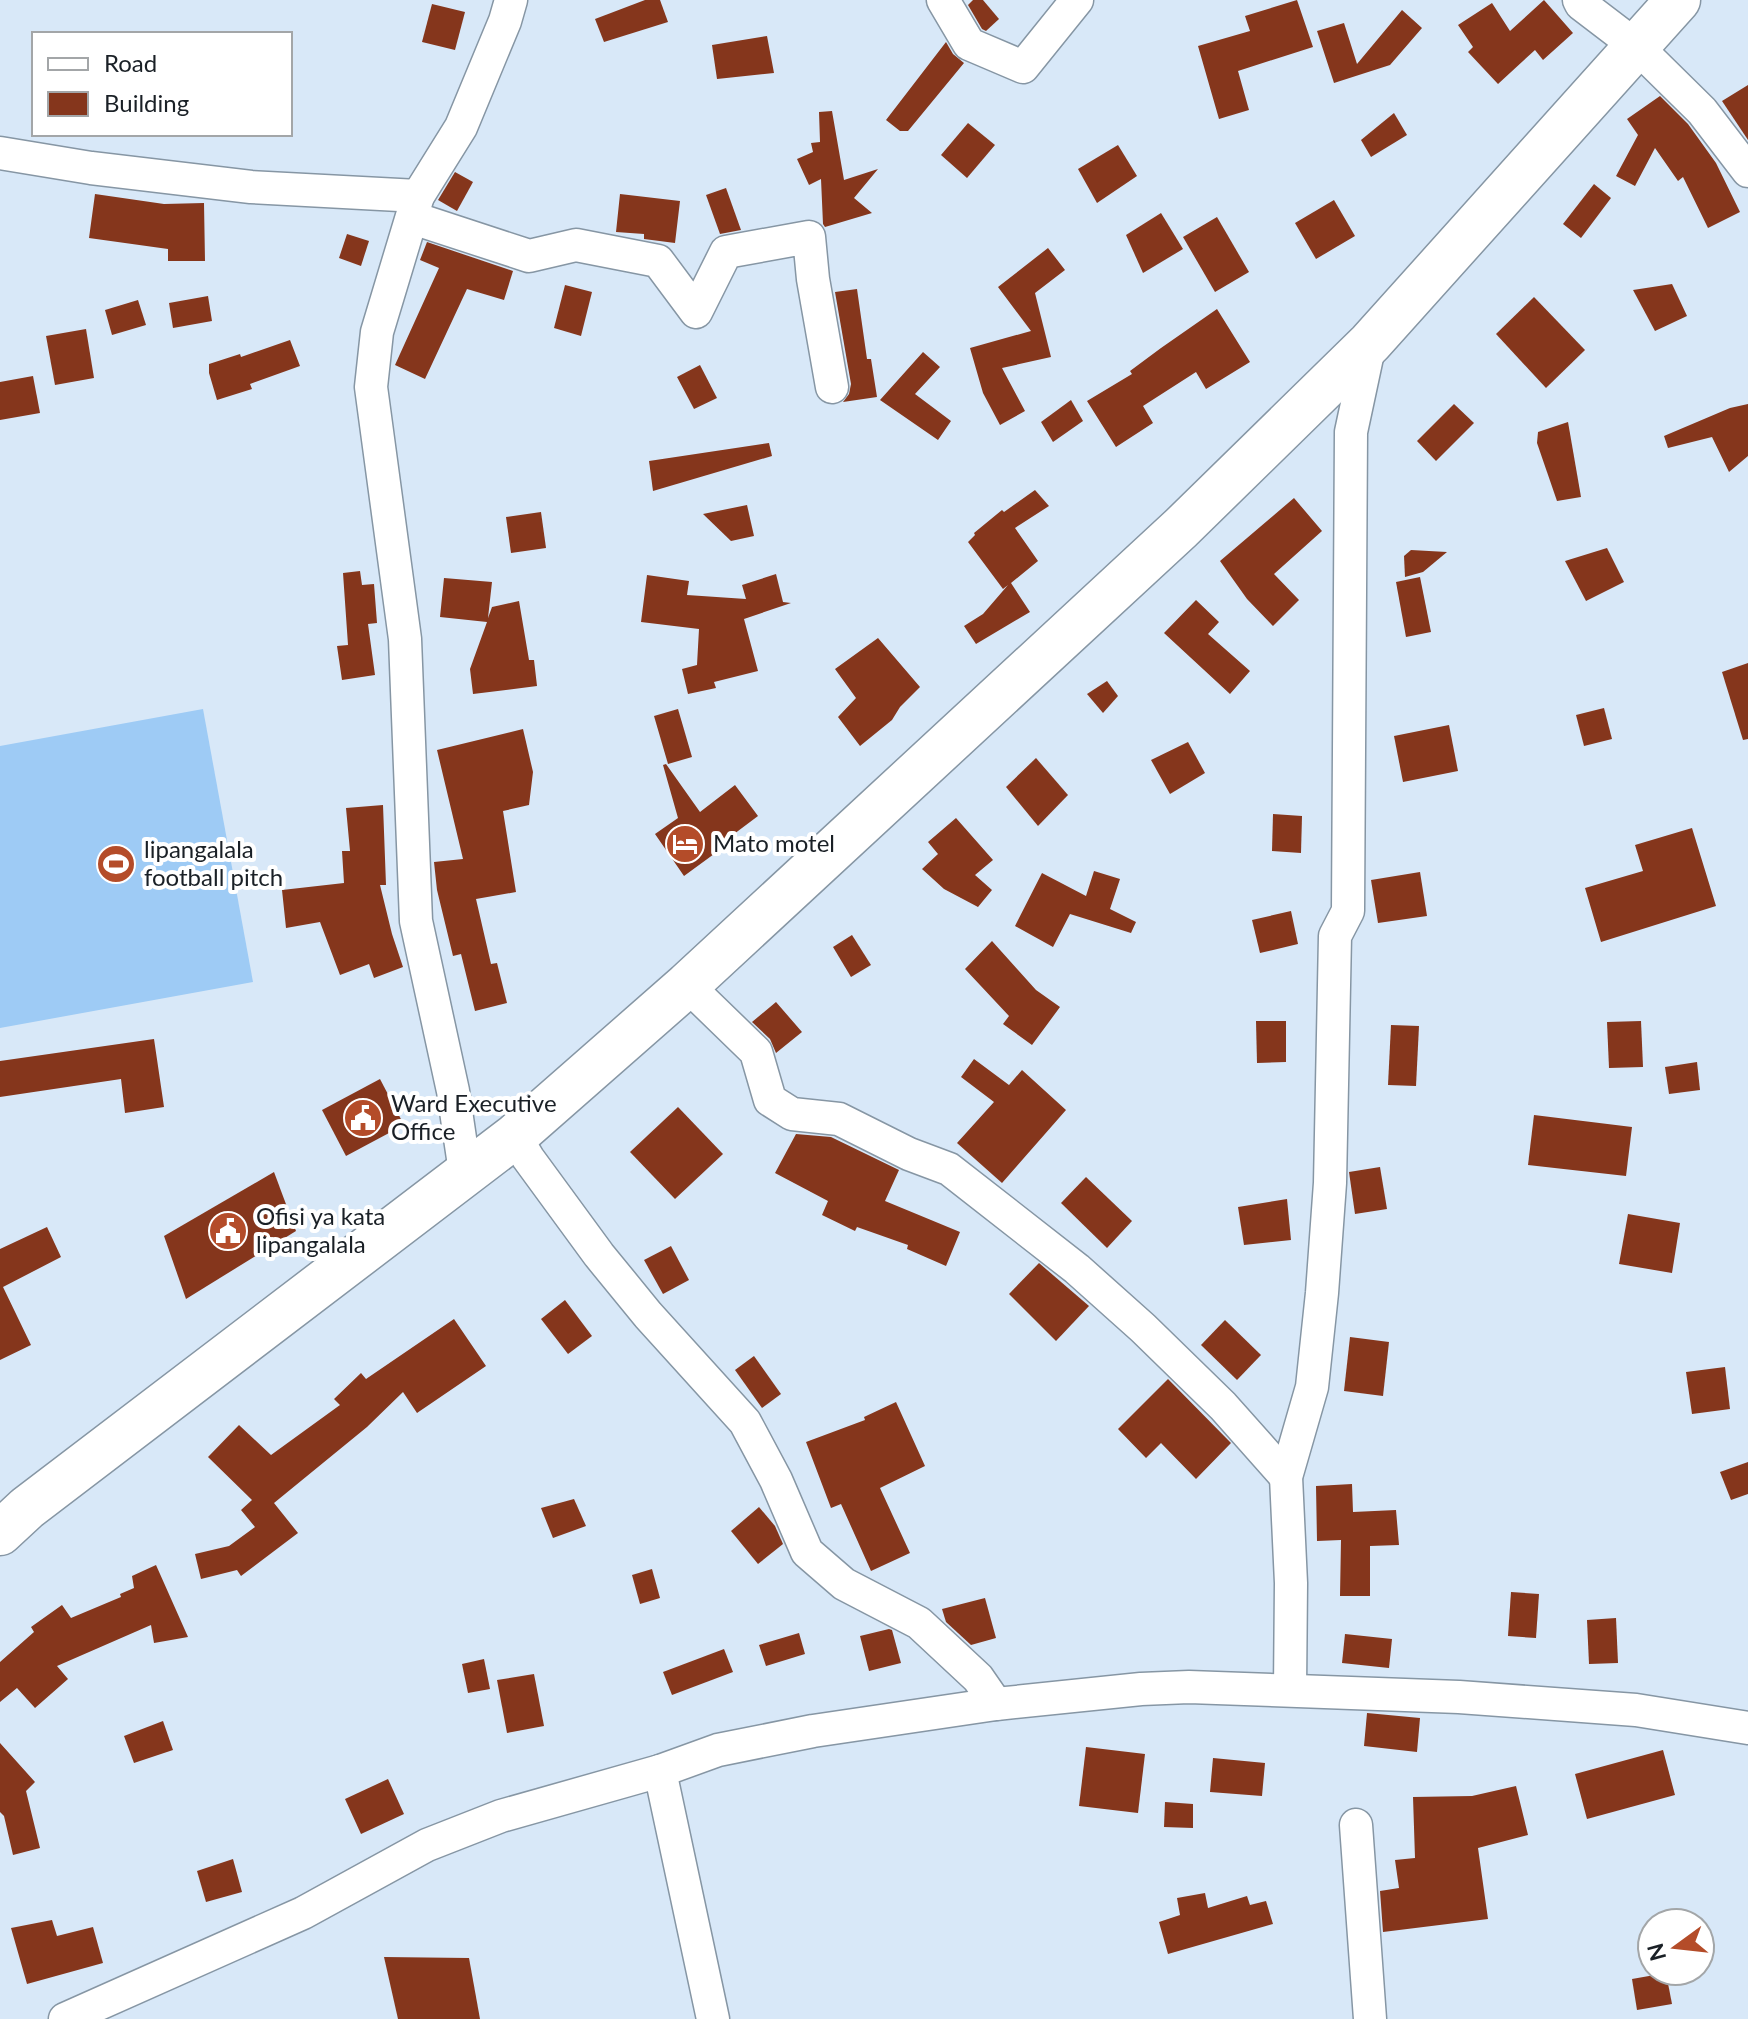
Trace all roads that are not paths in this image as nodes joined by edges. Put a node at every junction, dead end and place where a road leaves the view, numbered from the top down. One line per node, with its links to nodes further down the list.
1 (511, 0): 9 (street)
2 (943, 0): 3 (street)
3 (1077, 0)
4 (1579, 0): 6 (street)
5 (1678, 0): 6 (main road)
6 (1636, 46): 8 (street); 10 (main road)
7 (0, 153): 9 (street)
8 (1748, 171)
9 (415, 207): 11 (street); 14 (street)
10 (1370, 343): 12 (main road); 15 (street)
11 (832, 387)
12 (687, 985): 13 (main road); 15 (street)
13 (515, 1136): 14 (main road); 18 (street)
14 (465, 1172): 16 (main road)
15 (1286, 1477): 17 (street)
16 (0, 1533)
17 (1290, 1689): 18 (street); 19 (street)
18 (996, 1704): 20 (street)
19 (1748, 1728)
20 (660, 1771): 22 (street); 23 (street)
21 (1356, 1825): 24 (street)
22 (65, 2019)
23 (713, 2019)
24 (1370, 2019)

